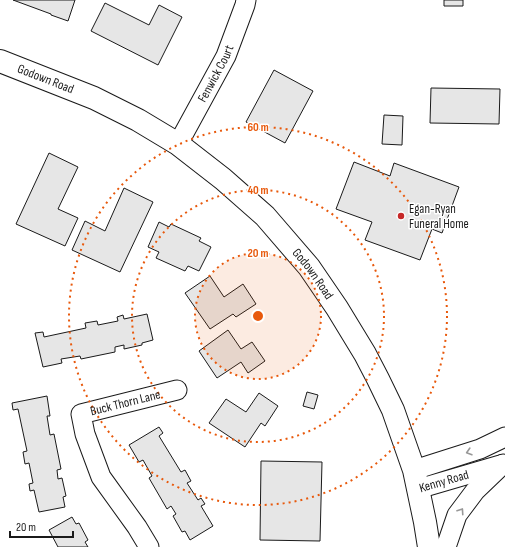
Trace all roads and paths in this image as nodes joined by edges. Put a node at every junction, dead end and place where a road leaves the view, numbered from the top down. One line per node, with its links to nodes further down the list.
1 (246, 0): 3 (street, Fenwick Court)
2 (0, 61): 3 (main road, Godown Road)
3 (178, 144): 7 (main road, Godown Road)
4 (177, 390): 8 (street, Buck Thorn Lane)
5 (505, 437): 7 (street, Kenny Road, one-way to 7)
6 (504, 464): 7 (street, Kenny Road); 10 (street, Kenny Road, one-way to 6)
7 (416, 479): 9 (main road, Kenny Road)
8 (149, 547)
9 (430, 547)
10 (446, 547)

